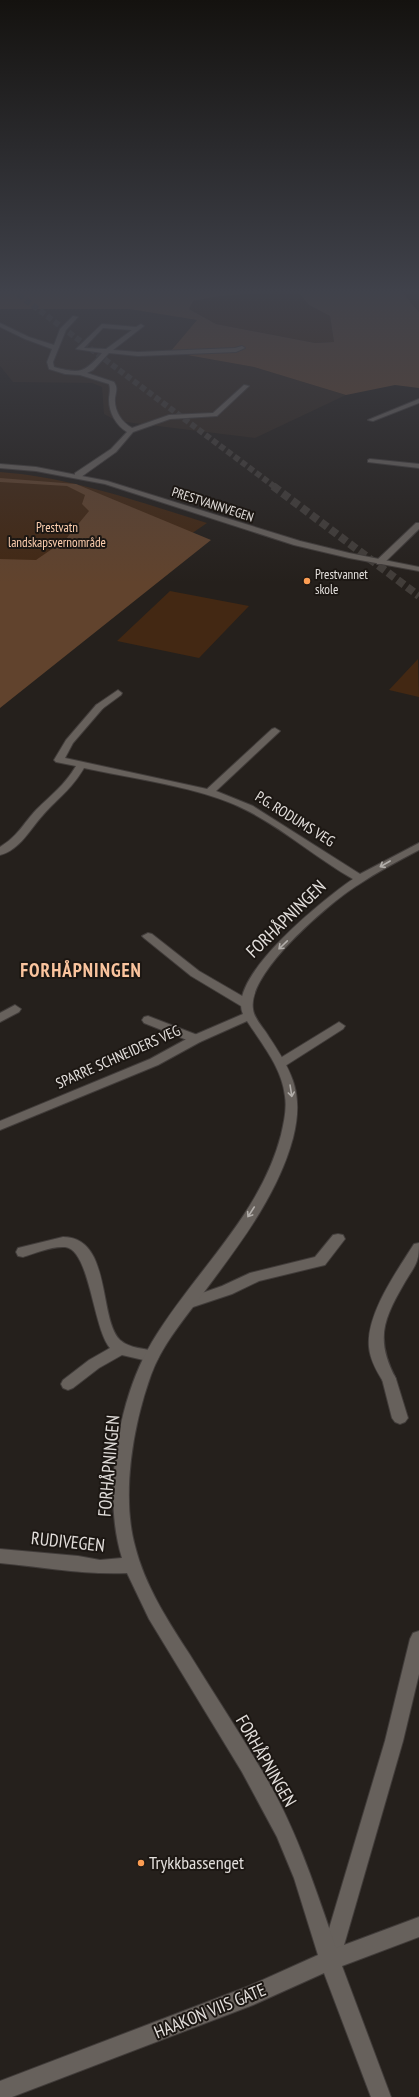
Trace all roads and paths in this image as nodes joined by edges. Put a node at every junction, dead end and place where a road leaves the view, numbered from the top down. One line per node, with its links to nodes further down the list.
1 (114, 387): 5 (street)
2 (245, 387): 5 (street)
3 (419, 401): 4 (street)
4 (371, 420)
5 (131, 431): 9 (street)
6 (370, 461): 8 (street)
7 (0, 466): 9 (street, PRESTVANNVEGEN)
8 (419, 466)
9 (78, 475): 11 (street, PRESTVANNVEGEN)
10 (419, 525): 11 (street)
11 (380, 562): 12 (street, PRESTVANNVEGEN)
12 (419, 569)
13 (118, 693): 15 (street, P.G. RODUMS VEG)
14 (275, 731): 16 (street)
15 (81, 766): 16 (street, P.G. RODUMS VEG); 18 (street)
16 (209, 792): 19 (street, P.G. RODUMS VEG)
17 (419, 846): 19 (street, FORHÅPNINGEN, one-way to 19)
18 (0, 852)
19 (361, 879): 22 (street, FORHÅPNINGEN, one-way to 22)
20 (148, 936): 22 (street)
21 (15, 1009): 23 (street)
22 (247, 1009): 26 (street, SPARRE SCHNEIDERS VEG); 27 (street, FORHÅPNINGEN)
23 (0, 1018)
24 (148, 1020): 26 (street)
25 (339, 1026): 27 (street)
26 (196, 1039): 28 (street, SPARRE SCHNEIDERS VEG)
27 (281, 1063): 32 (street, FORHÅPNINGEN, one-way to 32)
28 (0, 1126)
29 (338, 1239): 32 (street)
30 (419, 1248): 36 (street)
31 (23, 1252): 33 (street)
32 (187, 1304): 34 (street, FORHÅPNINGEN)
33 (122, 1348): 34 (street); 35 (street)
34 (152, 1356): 38 (street, FORHÅPNINGEN)
35 (68, 1384)
36 (400, 1418)
37 (0, 1556): 38 (street, RUDIVEGEN)
38 (132, 1565): 41 (street, FORHÅPNINGEN)
39 (419, 1639): 41 (street)
40 (419, 1927): 41 (street, HAAKON VIIS GATE)
41 (330, 1960): 42 (street, HAAKON VIIS GATE); 43 (street, FORHÅPNINGEN)
42 (0, 2091)
43 (381, 2097)

